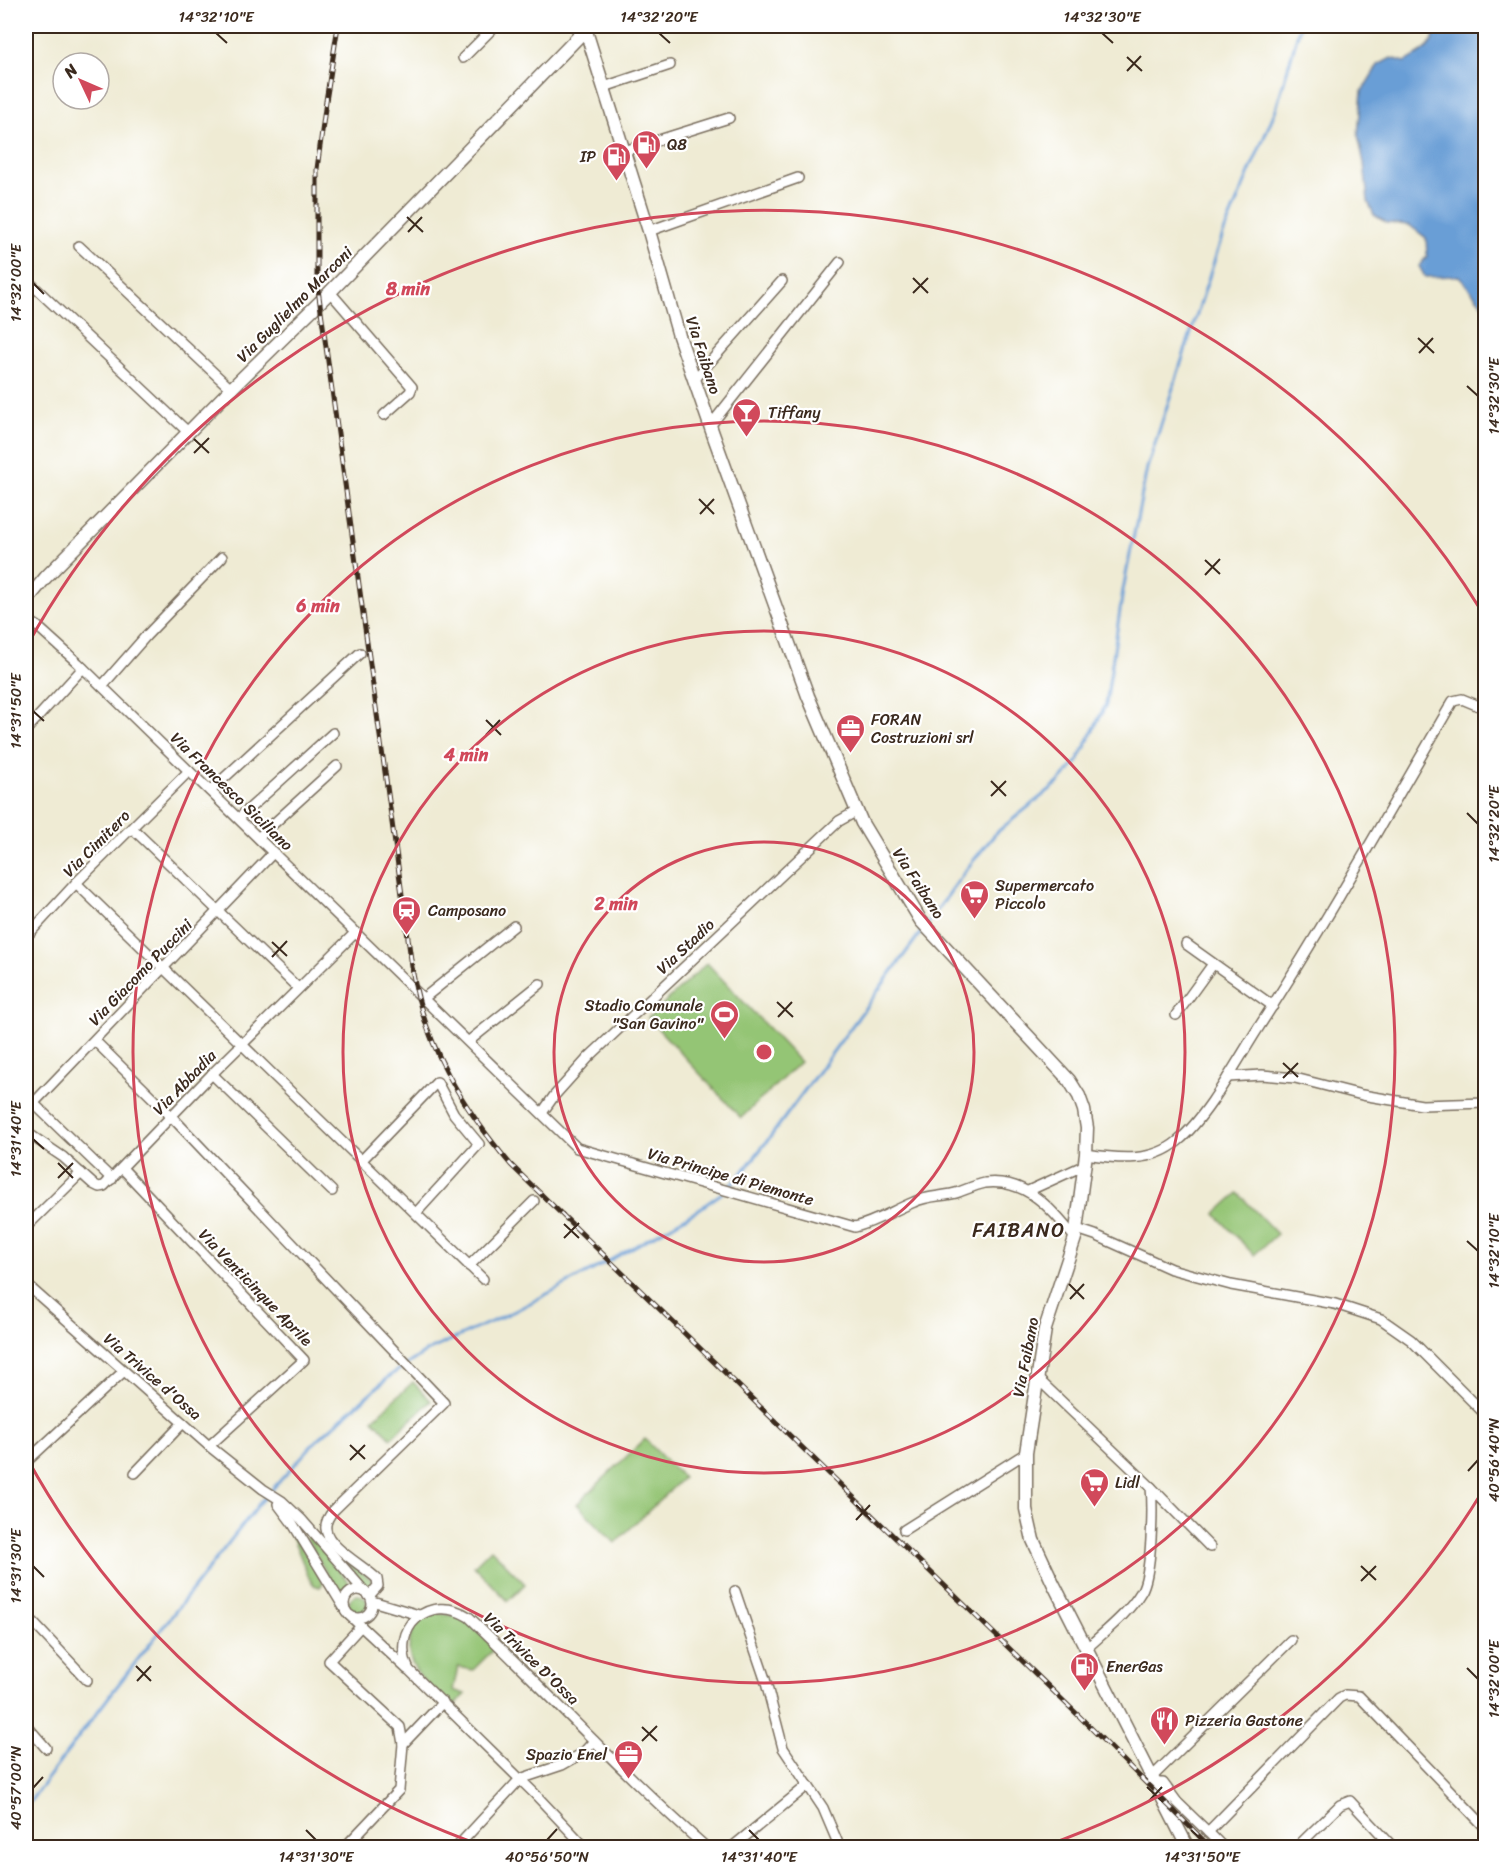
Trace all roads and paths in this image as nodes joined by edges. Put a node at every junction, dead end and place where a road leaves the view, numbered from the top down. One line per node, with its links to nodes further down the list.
1 (495, 26): 3 (street)
2 (585, 27): 5 (street, Via Faibano); 14 (street, Via Guglielmo Marconi)
3 (463, 58)
4 (670, 65): 5 (street)
5 (604, 87): 7 (street, Via Faibano)
6 (729, 118): 7 (street)
7 (624, 151): 9 (street, Via Faibano)
8 (798, 178): 9 (street)
9 (649, 231): 15 (street, Via Faibano)
10 (79, 246): 16 (street)
11 (840, 262): 18 (street)
12 (26, 279): 19 (street)
13 (782, 281): 15 (street)
14 (330, 292): 16 (street, Via Guglielmo Marconi); 17 (street)
15 (694, 380): 18 (street, Via Faibano)
16 (231, 389): 19 (street, Via Guglielmo Marconi)
17 (384, 415)
18 (710, 426): 32 (street, Via Faibano)
19 (189, 433): 21 (street, Via Guglielmo Marconi)
20 (222, 556): 25 (street)
21 (26, 601)
22 (26, 619): 24 (street, Via Francesco Siciliano)
23 (360, 653): 31 (street)
24 (83, 668): 25 (street, Via Francesco Siciliano); 27 (street)
25 (102, 686): 30 (street, Via Francesco Siciliano)
26 (1485, 709): 49 (street)
27 (26, 730)
28 (333, 733): 33 (street)
29 (337, 766): 35 (street)
30 (189, 771): 31 (street, Via Francesco Siciliano); 34 (street, Via Cimitero)
31 (210, 790): 33 (street, Via Francesco Siciliano)
32 (857, 812): 60 (street, Via Stadio); 63 (street, Via Faibano)
33 (239, 818): 35 (street, Via Francesco Siciliano)
34 (132, 828): 37 (street, Via Cimitero); 38 (street)
35 (259, 837): 36 (street, Via Francesco Siciliano)
36 (274, 852): 38 (street, Via Giacomo Puccini); 40 (street, Via Francesco Siciliano)
37 (76, 883): 41 (street, Via Cimitero); 44 (street)
38 (219, 911): 44 (street, Via Giacomo Puccini); 46 (street)
39 (514, 926): 48 (street)
40 (356, 932): 46 (street, Via Abbadia); 47 (street, Via Francesco Siciliano)
41 (26, 937)
42 (1186, 944): 43 (street)
43 (1213, 964): 49 (street); 50 (street)
44 (164, 969): 51 (street, Via Giacomo Puccini); 53 (street)
45 (540, 984): 52 (street)
46 (298, 988): 53 (street, Via Abbadia)
47 (415, 989): 48 (street, Via Principe di Piemonte)
48 (424, 998): 52 (street, Via Principe di Piemonte)
49 (1273, 1006): 55 (street)
50 (1176, 1015)
51 (95, 1041): 57 (street, Via Giacomo Puccini); 61 (street)
52 (469, 1041): 60 (street, Via Principe di Piemonte)
53 (242, 1044): 54 (street, Via Abbadia); 64 (street)
54 (212, 1074): 61 (street, Via Abbadia); 68 (street)
55 (1228, 1077): 58 (street); 63 (street)
56 (26, 1096): 57 (street)
57 (33, 1103): 59 (street, Via Giacomo Puccini); 67 (street)
58 (1485, 1103)
59 (26, 1112)
60 (542, 1113): 69 (street, Via Principe di Piemonte)
61 (171, 1116): 65 (street, Via Abbadia); 90 (street)
62 (26, 1132): 66 (street)
63 (1086, 1160): 69 (street); 73 (street, Via Faibano)
64 (361, 1161): 71 (street); 71 (street)
65 (122, 1168): 67 (street, Via Abbadia); 81 (street, Via Venticinque Aprile)
66 (81, 1173): 67 (street); 72 (street)
67 (108, 1182)
68 (332, 1191)
69 (1028, 1191): 73 (street, Via Principe di Piemonte)
70 (534, 1201): 74 (street)
71 (416, 1214): 74 (street)
72 (26, 1227)
73 (1076, 1233): 78 (street, Via Faibano); 79 (street)
74 (469, 1266): 75 (street)
75 (483, 1279)
76 (26, 1284): 77 (street, Via Trivice d'Ossa)
77 (124, 1371): 80 (street, Via Trivice d'Ossa); 83 (street)
78 (1037, 1378): 82 (street, Via Faibano); 85 (street)
79 (1485, 1415)
80 (183, 1423): 81 (street, Via Trivice d'Ossa); 84 (street)
81 (209, 1446): 86 (street, Via Trivice d'Ossa)
82 (1026, 1453): 87 (street); 96 (street, Via Faibano)
83 (26, 1462)
84 (135, 1473)
85 (1151, 1486): 88 (street); 96 (street)
86 (281, 1503): 90 (street); 91 (street)
87 (904, 1530)
88 (1210, 1547)
89 (735, 1591): 106 (street)
90 (368, 1597): 91 (street); 91 (street); 93 (street)
91 (348, 1613): 94 (street)
92 (26, 1615): 98 (street)
93 (419, 1615): 97 (street); 101 (street, Via Trivice D'Ossa)
94 (361, 1626): 97 (street); 102 (street)
95 (1291, 1640): 105 (street)
96 (1086, 1648): 105 (street, Via Faibano)
97 (413, 1675): 99 (street)
98 (87, 1680)
99 (442, 1702): 102 (street); 104 (street)
100 (26, 1725): 103 (street)
101 (594, 1741): 104 (street); 112 (street, Via Trivice D'Ossa)
102 (403, 1744): 109 (street)
103 (46, 1748)
104 (520, 1779): 110 (street); 111 (street)
105 (1154, 1780): 108 (street); 115 (street, Via Faibano)
106 (808, 1785): 113 (street); 114 (street)
107 (1485, 1828): 108 (street)
108 (1208, 1832): 116 (street)
109 (344, 1848)
110 (456, 1848)
111 (586, 1848)
112 (707, 1848)
113 (731, 1848)
114 (840, 1848)
115 (1188, 1848)
116 (1224, 1848)
117 (1296, 1848): 118 (street)
118 (1395, 1848)

